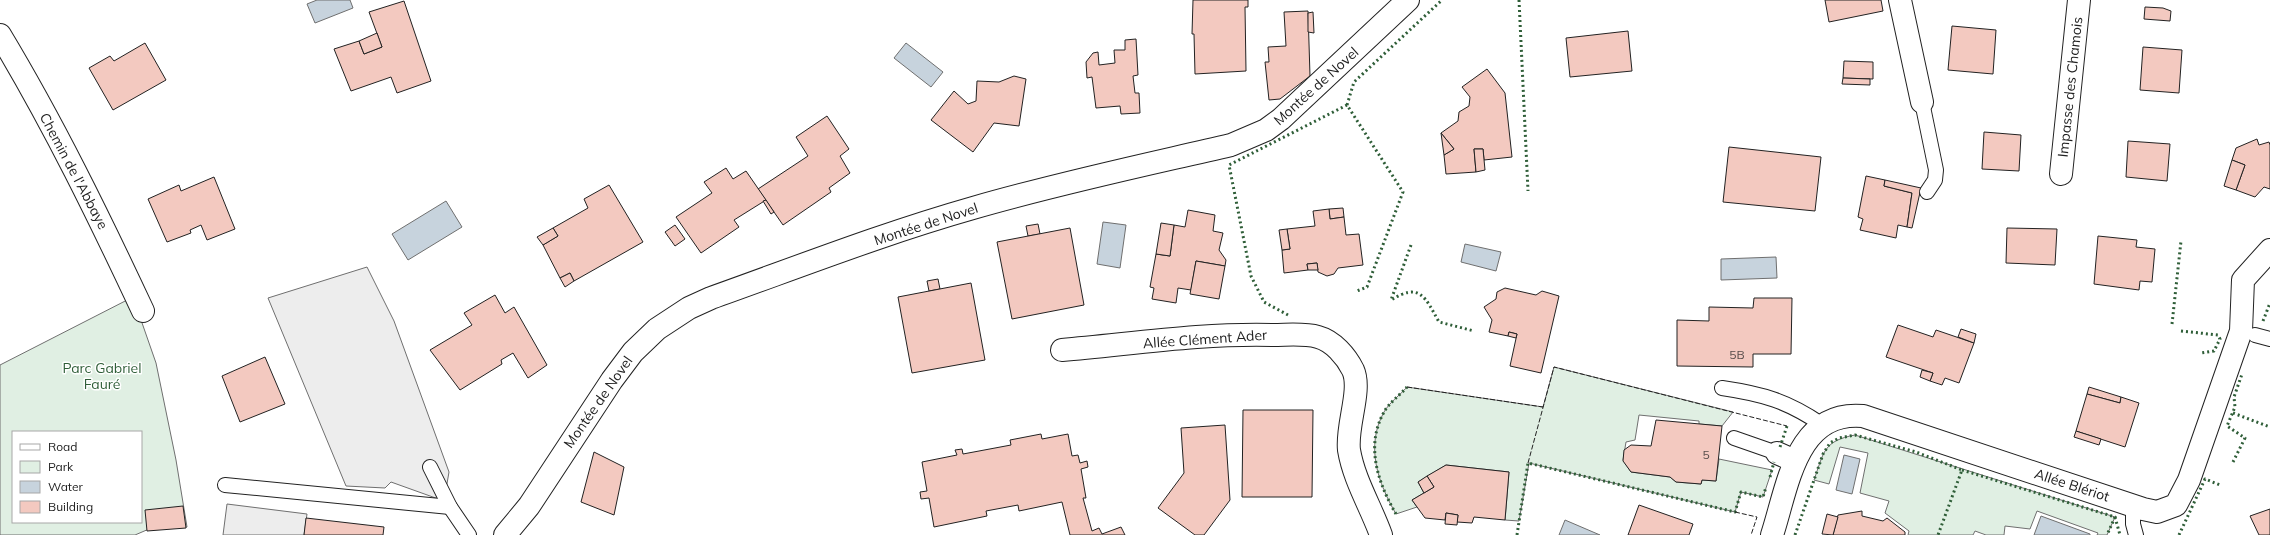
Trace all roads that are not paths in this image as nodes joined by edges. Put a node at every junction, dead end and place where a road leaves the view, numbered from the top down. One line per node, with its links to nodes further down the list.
1 (1408, 0): 21 (street, Montée de Novel)
2 (1900, 0): 5 (street)
3 (2079, 0): 6 (street, Impasse des Chamois)
4 (0, 34): 9 (street, Chemin de l'Abbaye)
5 (1922, 102): 7 (lane)
6 (2061, 174)
7 (1927, 192)
8 (2270, 250): 10 (street, Allée Blériot)
9 (143, 311)
10 (2255, 335): 18 (street, Allée Blériot)
11 (1062, 350): 22 (street, Allée Clément Ader)
12 (1722, 388): 13 (lane)
13 (1821, 424): 15 (street, Allée Blériot); 18 (street, Allée Blériot)
14 (1734, 438): 15 (lane)
15 (1786, 457): 23 (street, Allée Blériot)
16 (430, 466): 19 (lane)
17 (224, 485): 19 (lane)
18 (2133, 506): 24 (lane)
19 (450, 507): 20 (lane)
20 (469, 535)
21 (505, 535)
22 (1381, 535)
23 (1772, 535)
24 (2136, 535)

